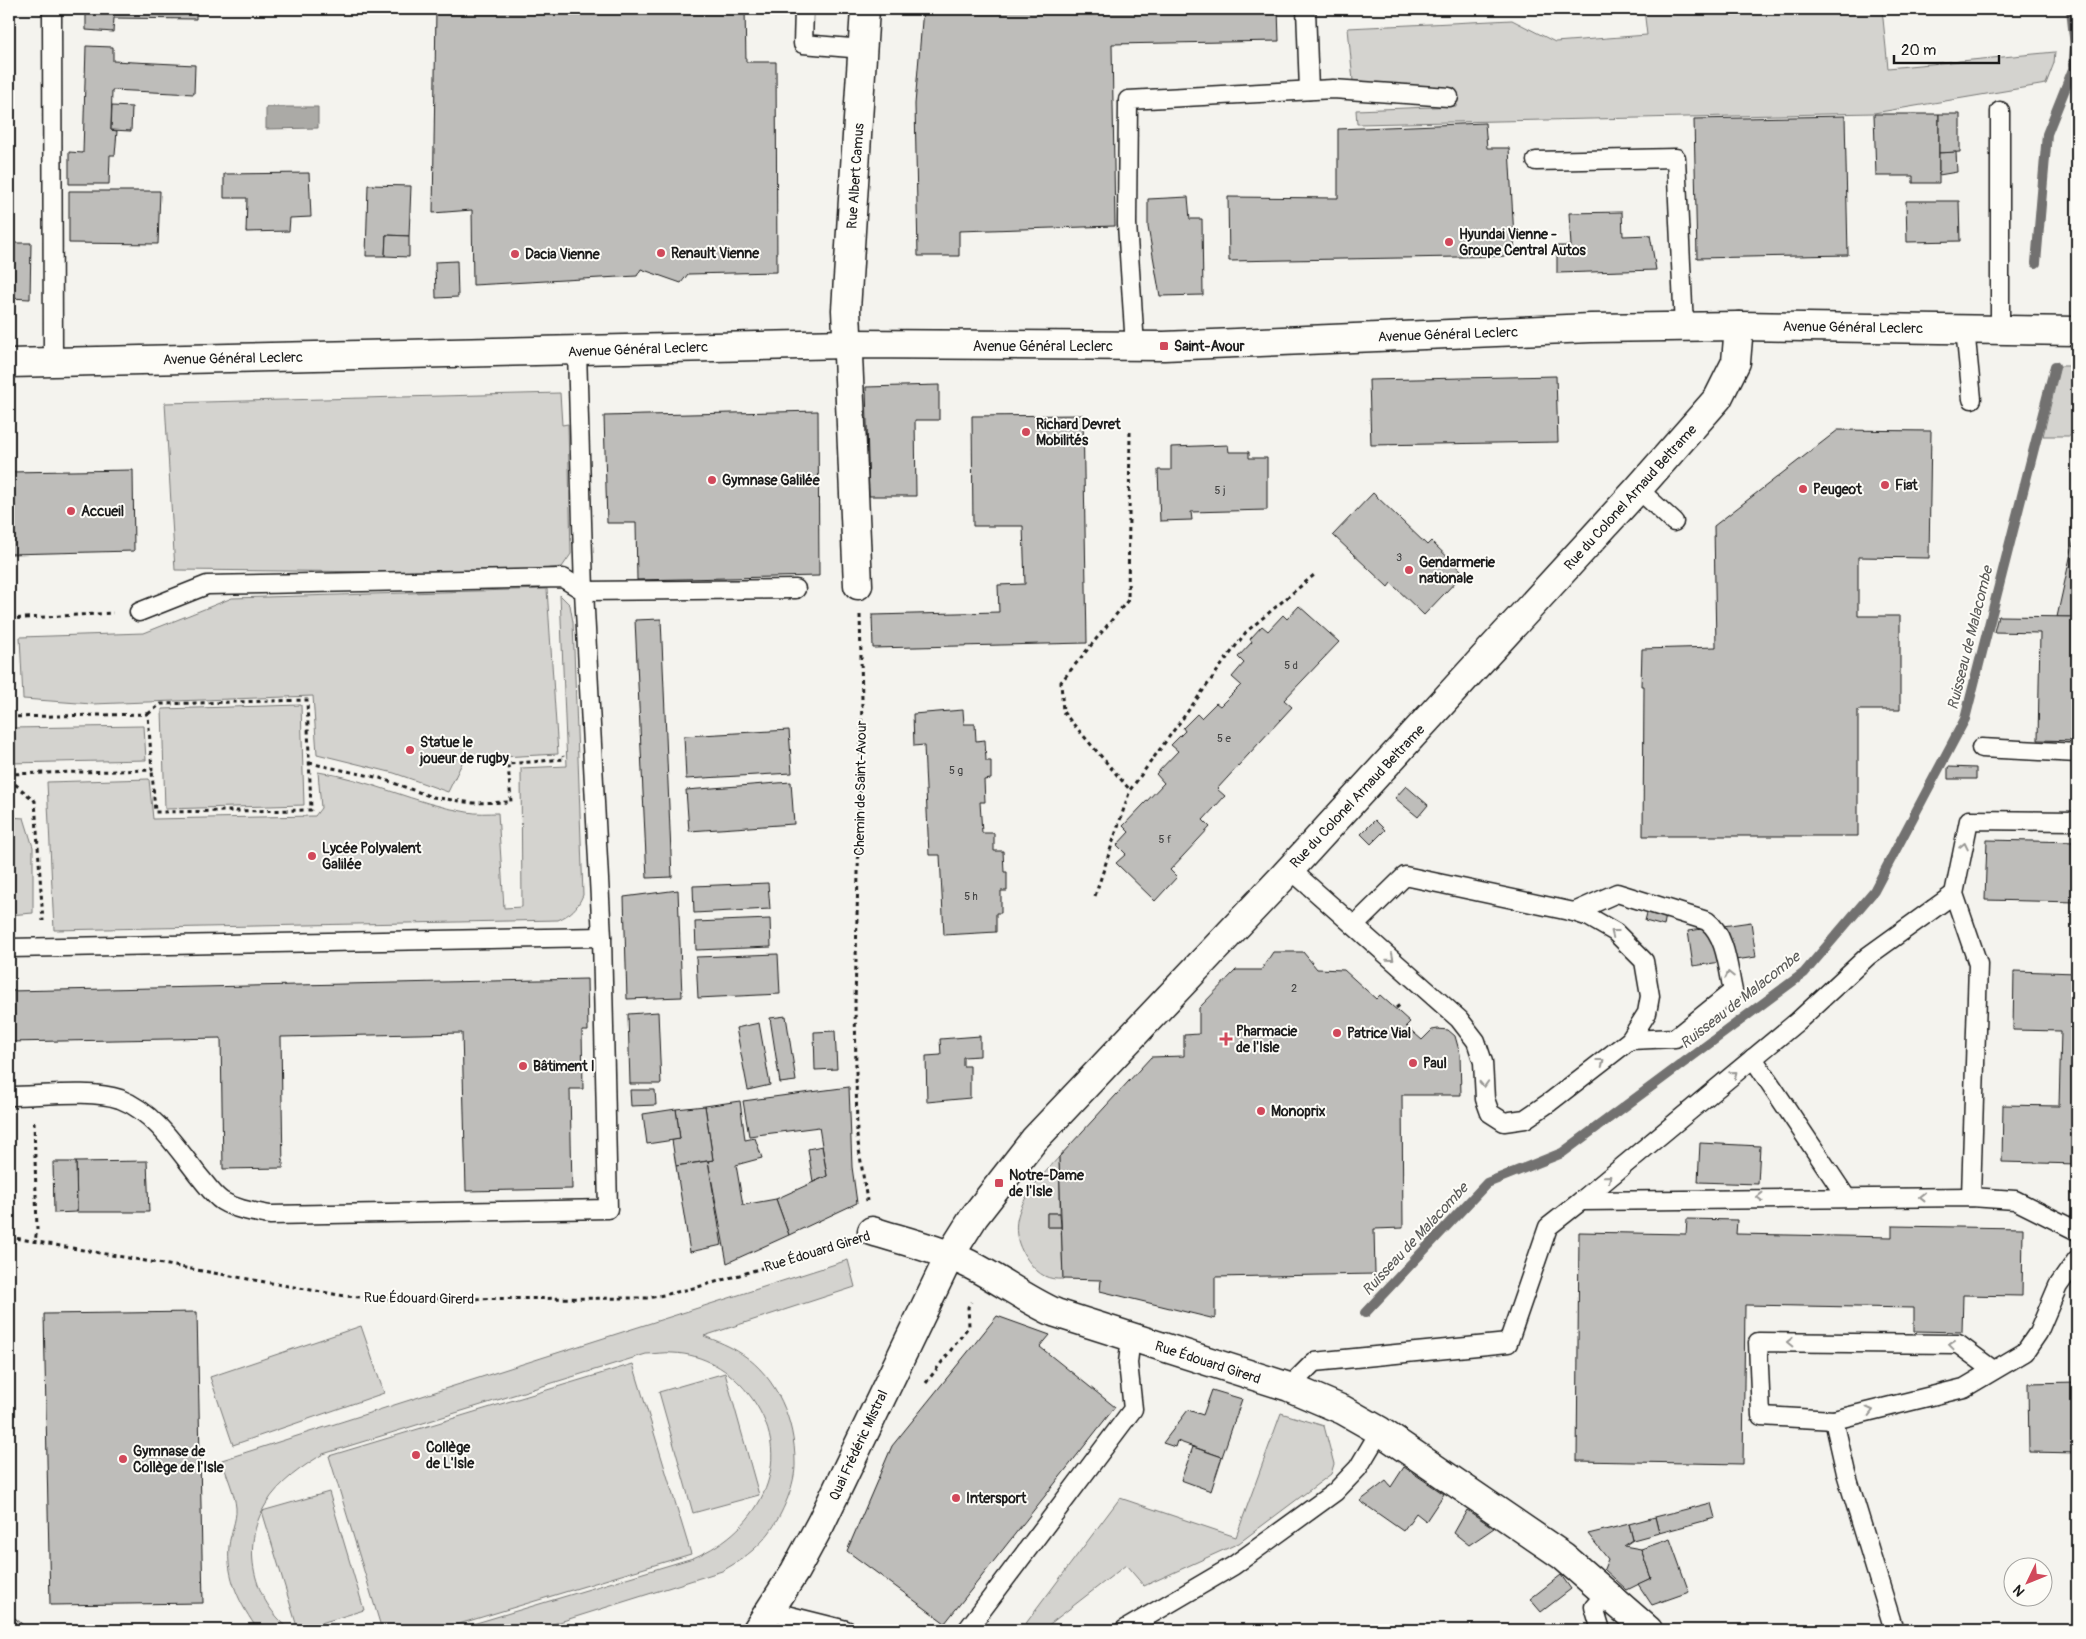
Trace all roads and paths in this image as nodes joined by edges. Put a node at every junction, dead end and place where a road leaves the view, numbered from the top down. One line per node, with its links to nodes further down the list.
1 (52, 9): 18 (lane)
2 (804, 9): 5 (lane)
3 (865, 9): 5 (street, Rue Albert Camus)
4 (1306, 9): 6 (lane)
5 (863, 49): 15 (street, Rue Albert Camus)
6 (1309, 90): 7 (lane); 16 (lane)
7 (1449, 97)
8 (2000, 111): 13 (lane)
9 (1536, 161): 11 (lane)
10 (1739, 326): 11 (street, Avenue Général Leclerc); 12 (street, Avenue Général Leclerc); 22 (street, Rue du Colonel Arnaud Beltrame)
11 (1684, 327): 16 (street, Avenue Général Leclerc)
12 (1965, 329): 13 (street, Avenue Général Leclerc); 20 (lane)
13 (2000, 329): 14 (street, Avenue Général Leclerc)
14 (2077, 331)
15 (847, 344): 16 (street, Avenue Général Leclerc); 17 (street, Avenue Général Leclerc); 25 (street)
16 (1135, 346)
17 (577, 351): 18 (street, Avenue Général Leclerc); 27 (lane)
18 (53, 362): 19 (street, Avenue Général Leclerc)
19 (9, 363)
20 (1972, 399)
21 (1130, 432): 39 (path)
22 (1638, 489): 23 (lane); 41 (street, Rue du Colonel Arnaud Beltrame)
23 (1674, 522)
24 (1314, 575): 39 (path)
25 (858, 585): 56 (path, Chemin de Saint-Avour)
26 (796, 589): 27 (lane)
27 (584, 591): 28 (lane); 47 (lane)
28 (139, 612): 29 (path)
29 (9, 619)
30 (148, 714): 31 (path); 35 (path); 36 (path)
31 (9, 717)
32 (1981, 748): 34 (lane)
33 (563, 750): 35 (path)
34 (2077, 753)
35 (309, 762): 36 (path)
36 (152, 770): 37 (path)
37 (9, 774)
38 (9, 778): 45 (path)
39 (1130, 790): 43 (path)
40 (2077, 821): 42 (lane, one-way to 40)
41 (1290, 869): 46 (lane); 60 (street, Rue du Colonel Arnaud Beltrame)
42 (1954, 894): 50 (lane); 54 (lane)
43 (1095, 896)
44 (1574, 912): 46 (lane); 49 (lane, one-way to 44); 49 (lane, one-way to 44)
45 (34, 921)
46 (1354, 926): 49 (lane, one-way to 49)
47 (602, 937): 48 (lane); 52 (lane)
48 (9, 948)
49 (1630, 1040)
50 (1753, 1058): 53 (lane); 55 (lane, one-way to 50)
51 (9, 1096): 52 (lane)
52 (33, 1096): 59 (path)
53 (1846, 1197): 54 (lane, one-way to 53); 55 (lane, one-way to 55)
54 (1971, 1197): 57 (lane)
55 (1581, 1201): 64 (lane)
56 (872, 1231): 59 (path, Rue Édouard Girerd); 60 (street, Rue Édouard Girerd)
57 (2077, 1231)
58 (9, 1237): 59 (path, Rue Édouard Girerd)
59 (35, 1241)
60 (950, 1256): 62 (street, Rue Édouard Girerd); 68 (street, Quai Frédéric Mistral)
61 (2077, 1259): 63 (lane)
62 (1131, 1337): 64 (street, Rue Édouard Girerd); 70 (lane)
63 (1992, 1370): 65 (lane, one-way to 63); 65 (lane, one-way to 65)
64 (1289, 1387): 66 (street, Rue Édouard Girerd)
65 (1834, 1420): 74 (lane)
66 (1380, 1431): 67 (street, Rue Édouard Girerd); 71 (lane)
67 (1606, 1594): 72 (lane); 73 (street, Rue Édouard Girerd)
68 (763, 1621): 69 (lane)
69 (846, 1630)
70 (967, 1630)
71 (1124, 1630)
72 (1601, 1630)
73 (1648, 1630)
74 (1894, 1630)

